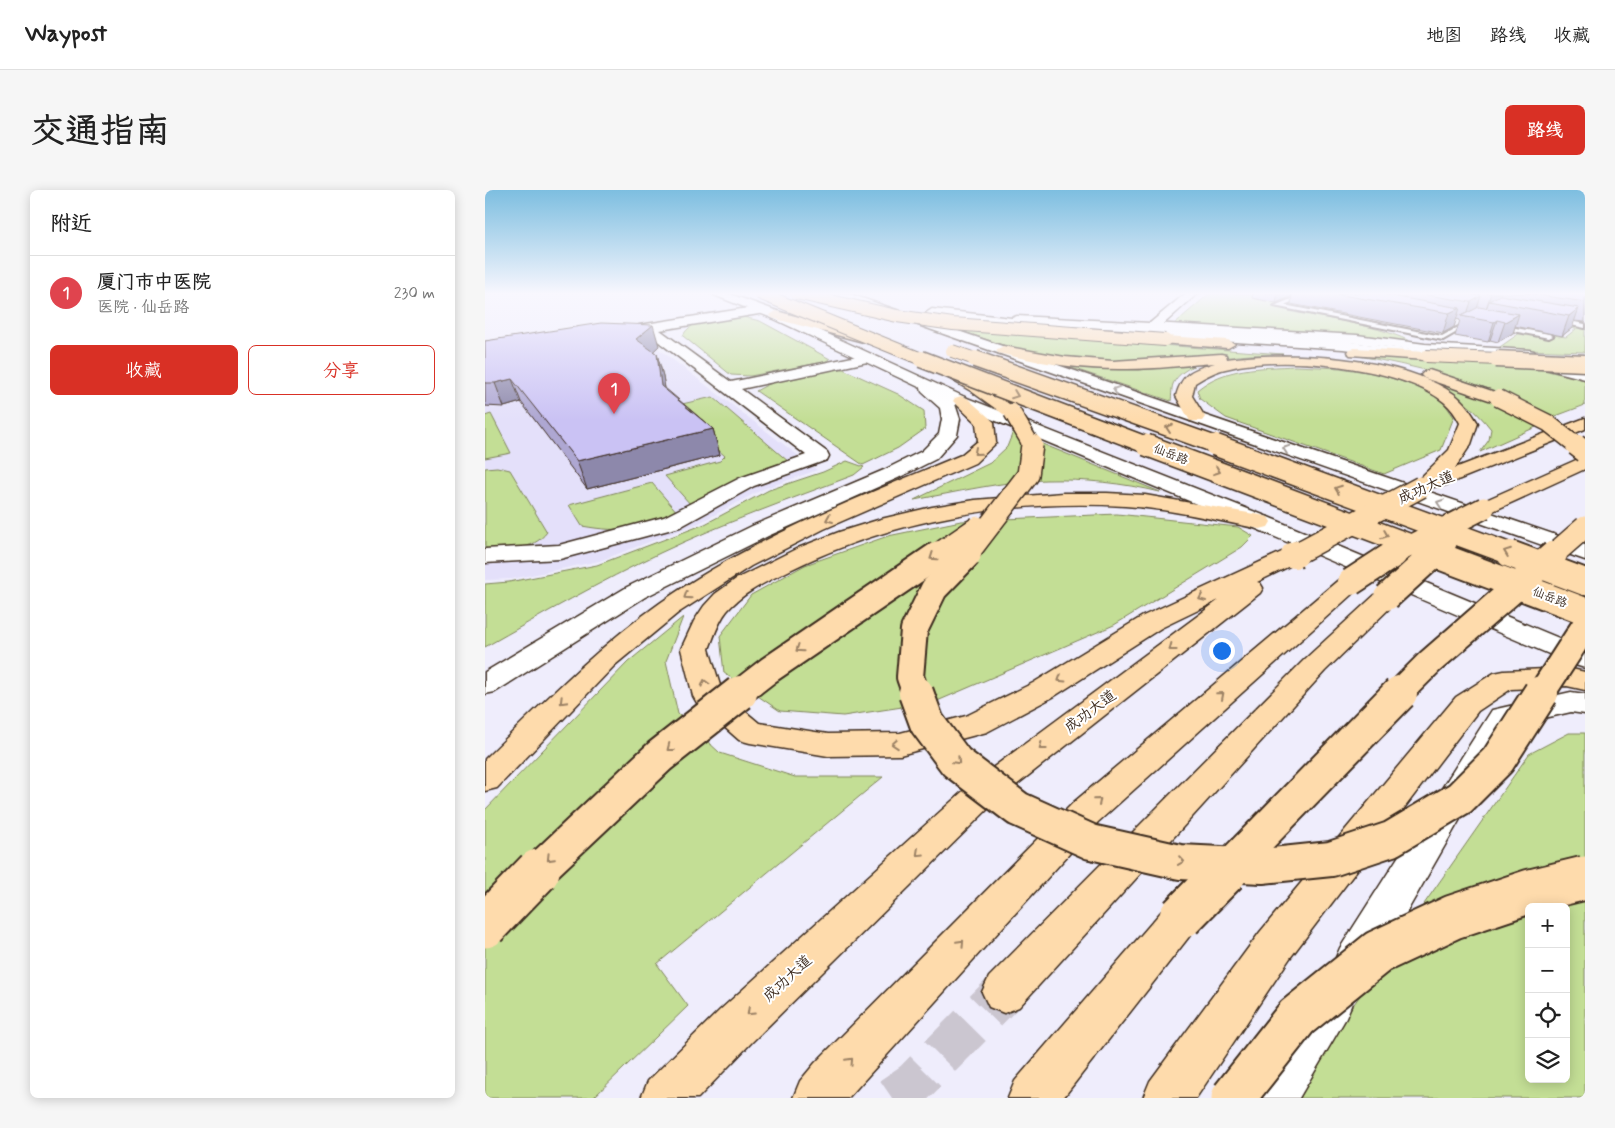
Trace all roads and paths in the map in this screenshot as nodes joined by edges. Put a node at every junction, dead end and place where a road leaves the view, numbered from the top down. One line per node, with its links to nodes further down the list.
1 (659, 335): 26 (main road)
2 (823, 335): 20 (main road)
3 (860, 335): 14 (highway, 仙岳路, bridge)
4 (860, 335): 14 (highway)
5 (913, 335): 40 (highway, 仙岳路, one-way to 5, bridge)
6 (960, 335): 16 (main road)
7 (1104, 335): 15 (highway, bridge)
8 (1208, 335): 18 (main road)
9 (1295, 335): 17 (main road)
10 (1429, 335): 11 (lane)
11 (1448, 335)
12 (1545, 335): 13 (lane)
13 (1549, 336)
14 (885, 343): 22 (highway, 仙岳路, bridge)
15 (1217, 343): 18 (highway); 23 (highway)
16 (1003, 350): 23 (highway); 28 (main road, one-way to 16)
17 (1495, 352): 19 (main road); 24 (main road)
18 (1426, 356): 21 (highway, bridge)
19 (1585, 356)
20 (867, 358): 25 (main road); 26 (main road)
21 (1585, 363)
22 (933, 364): 34 (highway, bridge); 41 (highway, 仙岳路, one-way to 41, bridge)
23 (1390, 365): 30 (highway, bridge)
24 (1585, 374)
25 (923, 384): 27 (main road); 45 (main road)
26 (729, 387): 39 (main road)
27 (961, 401): 35 (main road); 47 (highway, one-way to 47)
28 (1195, 417): 32 (highway); 37 (main road, one-way to 28)
29 (1585, 423): 32 (highway, 成功大道)
30 (1585, 452)
31 (1585, 462): 33 (highway)
32 (1421, 487): 38 (highway, 成功大道, bridge)
33 (1484, 508): 50 (highway, bridge); 52 (highway, one-way to 33, bridge)
34 (1002, 510): 42 (highway, one-way to 42, bridge); 49 (highway, one-way to 49, bridge)
35 (1259, 522): 38 (highway, one-way to 35); 43 (main road)
36 (1585, 527): 53 (highway, bridge)
37 (1585, 553)
38 (1294, 555): 51 (highway, 成功大道, one-way to 51)
39 (485, 556)
40 (1585, 582)
41 (1585, 611)
42 (1585, 626)
43 (1585, 659)
44 (1585, 681): 54 (highway)
45 (485, 685)
46 (1585, 704): 56 (main road)
47 (485, 779)
48 (1585, 878): 55 (highway, bridge)
49 (485, 926)
50 (1004, 992)
51 (665, 1098)
52 (817, 1098)
53 (1032, 1098)
54 (1167, 1098)
55 (1233, 1098)
56 (1272, 1098)

